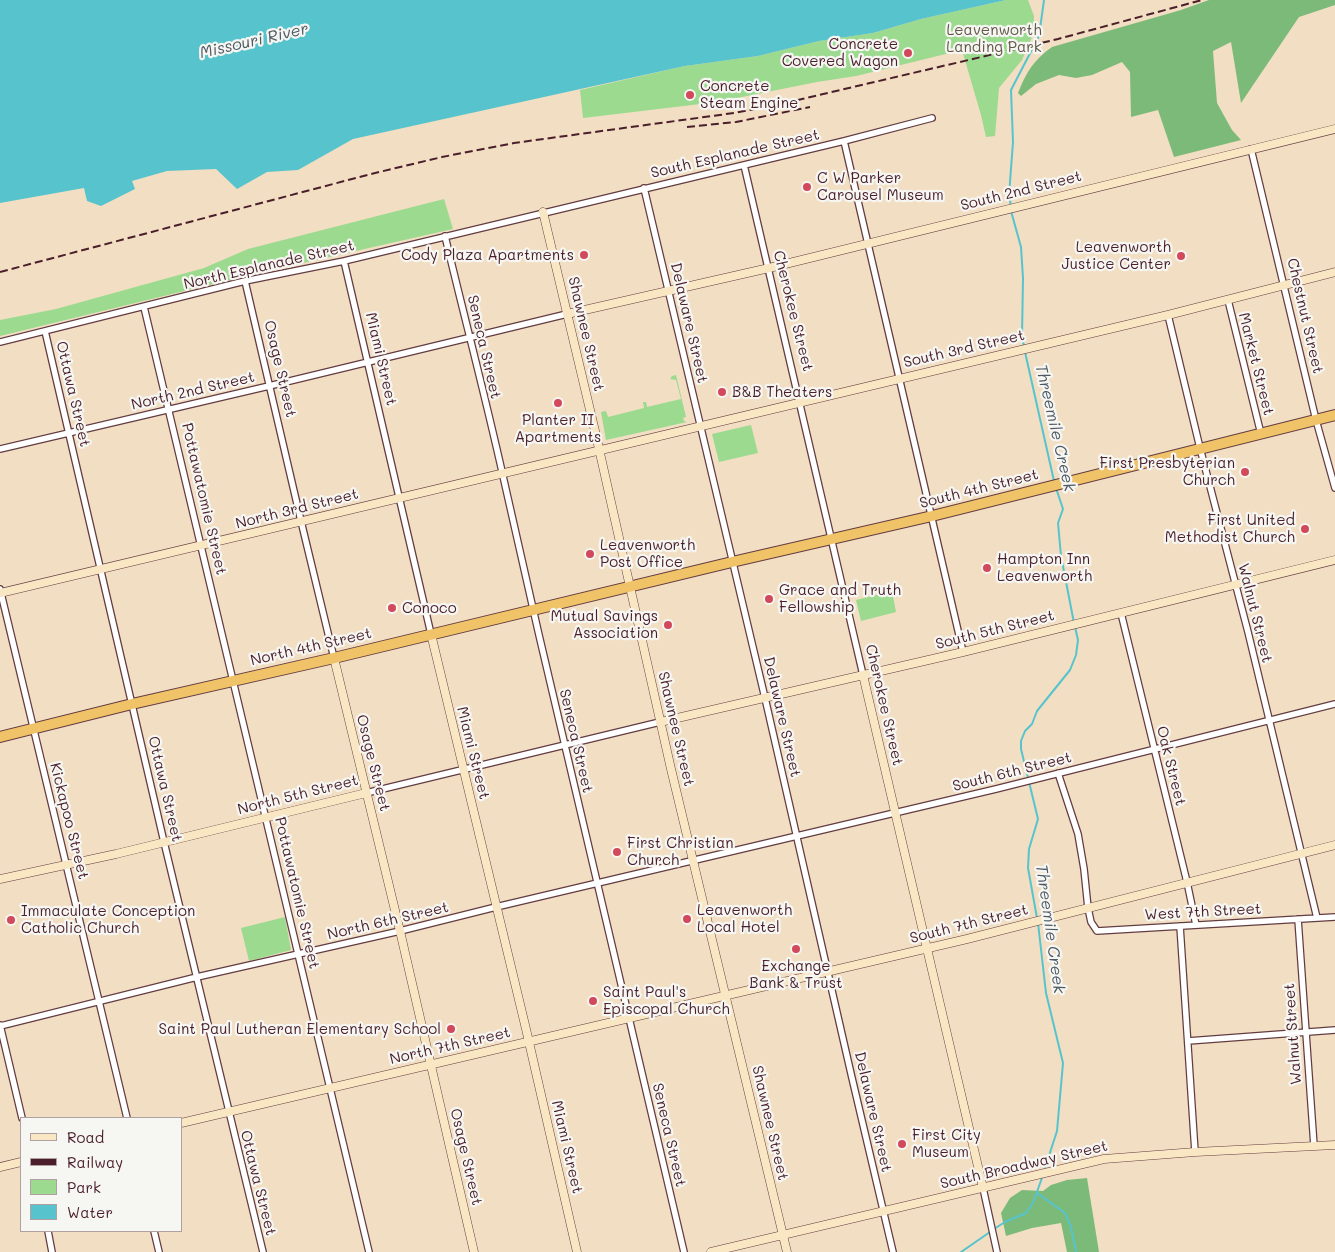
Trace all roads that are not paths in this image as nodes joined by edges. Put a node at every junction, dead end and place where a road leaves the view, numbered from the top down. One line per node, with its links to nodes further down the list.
1 (932, 118): 3 (street, South Esplanade Street)
2 (1335, 129): 4 (street, South 2nd Street)
3 (844, 141): 5 (street, South Esplanade Street); 9 (street)
4 (1251, 149): 9 (street, South 2nd Street); 14 (street, Chestnut Street)
5 (744, 165): 6 (street, South Esplanade Street); 11 (street, Cherokee Street)
6 (644, 188): 7 (street, South Esplanade Street); 15 (street, Delaware Street)
7 (543, 212): 8 (street, North Esplanade Street); 18 (street, Shawnee Street)
8 (445, 236): 10 (street, North Esplanade Street); 21 (street, Seneca Street)
9 (868, 244): 11 (street, South 2nd Street); 24 (street)
10 (344, 261): 13 (street, North Esplanade Street); 23 (street, Miami Street)
11 (769, 268): 15 (street, South 2nd Street); 26 (street, Cherokee Street)
12 (1335, 272): 14 (street, South 3rd Street)
13 (245, 281): 17 (street, North Esplanade Street); 25 (street, Osage Street)
14 (1285, 284): 16 (street, South 3rd Street); 29 (street, Chestnut Street)
15 (668, 291): 18 (street, South 2nd Street); 30 (street, Delaware Street)
16 (1228, 300): 19 (street, South 3rd Street); 32 (street, Market Street)
17 (144, 307): 20 (street, North Esplanade Street); 27 (street, Pottawatomie Street)
18 (567, 314): 21 (street, North 2nd Street); 35 (street, Shawnee Street)
19 (1168, 315): 24 (street, South 3rd Street); 33 (street, Walnut Street)
20 (45, 331): 22 (street, North Esplanade Street); 31 (street, Ottawa Street)
21 (469, 338): 23 (street, North 2nd Street); 36 (street, Seneca Street)
22 (0, 342)
23 (368, 362): 25 (street, North 2nd Street); 38 (street, Miami Street)
24 (900, 378): 26 (street, South 3rd Street); 39 (street)
25 (269, 386): 27 (street, North 2nd Street); 40 (street, Osage Street)
26 (801, 402): 30 (street, South 3rd Street); 41 (street, Cherokee Street)
27 (169, 409): 31 (street, North 2nd Street); 42 (street, Pottawatomie Street)
28 (1335, 416): 29 (highway, South 4th Street)
29 (1316, 420): 32 (highway, South 4th Street); 37 (street, Chestnut Street)
30 (700, 427): 35 (street, South 3rd Street); 44 (street, Delaware Street)
31 (69, 432): 34 (street, North 2nd Street); 45 (street, Ottawa Street)
32 (1261, 434): 33 (highway, South 4th Street)
33 (1200, 448): 39 (highway, South 4th Street); 46 (street, Walnut Street)
34 (0, 449)
35 (600, 451): 36 (street, North 3rd Street); 47 (street, Shawnee Street)
36 (502, 474): 38 (street, North 3rd Street); 49 (street, Seneca Street)
37 (1335, 488)
38 (399, 498): 40 (street, North 3rd Street); 51 (street, Miami Street)
39 (932, 516): 41 (highway, South 4th Street); 52 (street)
40 (301, 522): 42 (street, North 3rd Street); 53 (street, Osage Street)
41 (831, 540): 44 (highway, South 4th Street); 54 (street, Cherokee Street)
42 (202, 546): 45 (street, North 3rd Street); 55 (street, Pottawatomie Street)
43 (1335, 560): 46 (street, South 5th Street)
44 (732, 562): 47 (highway, South 4th Street); 56 (street, Delaware Street)
45 (101, 569): 48 (street, North 3rd Street); 57 (street, Ottawa Street)
46 (1235, 586): 50 (street, South 5th Street); 60 (street, Walnut Street)
47 (630, 587): 49 (highway, North 4th Street); 59 (street, Shawnee Street)
48 (0, 592): 61 (street, Kickapoo Street)
49 (532, 610): 51 (highway, North 4th Street); 63 (street, Seneca Street)
50 (1121, 613): 52 (street, South 5th Street); 64 (street, Oak Street)
51 (431, 634): 53 (highway, North 4th Street); 65 (street, Miami Street)
52 (963, 652): 54 (street, South 5th Street)
53 (334, 658): 55 (highway, North 4th Street); 67 (street, Osage Street)
54 (863, 675): 56 (street, South 5th Street); 68 (street, Cherokee Street)
55 (234, 680): 57 (highway, North 4th Street); 69 (street, Pottawatomie Street)
56 (765, 698): 59 (street, South 5th Street); 70 (street, Delaware Street)
57 (132, 704): 61 (highway, North 4th Street); 71 (street, Ottawa Street)
58 (1335, 704): 60 (street, South 6th Street)
59 (660, 722): 63 (street, North 5th Street); 74 (street, Shawnee Street)
60 (1269, 722): 64 (street, South 6th Street); 73 (street, Walnut Street)
61 (34, 730): 62 (highway, North 4th Street); 75 (street, Kickapoo Street)
62 (0, 737)
63 (564, 744): 65 (street, North 5th Street); 78 (street, Seneca Street)
64 (1154, 750): 66 (street, South 6th Street); 77 (street, Oak Street)
65 (463, 769): 67 (street, North 5th Street); 79 (street, Miami Street)
66 (1058, 773): 68 (street, South 6th Street); 80 (street)
67 (366, 793): 69 (street, North 5th Street); 86 (street, Osage Street)
68 (895, 812): 70 (street, South 6th Street); 87 (street, Cherokee Street)
69 (266, 817): 71 (street, North 5th Street); 88 (street, Pottawatomie Street)
70 (796, 835): 74 (street, South 6th Street); 89 (street, Delaware Street)
71 (164, 842): 75 (street, North 5th Street); 90 (street, Ottawa Street)
72 (1335, 845): 73 (street, South 7th Street)
73 (1302, 852): 77 (street, South 7th Street); 82 (street, Walnut Street)
74 (693, 860): 78 (street, North 6th Street); 91 (street, Shawnee Street)
75 (66, 864): 76 (street, North 5th Street); 92 (street, Kickapoo Street)
76 (0, 879)
77 (1187, 882): 80 (street, South 7th Street); 84 (street, Oak Street)
78 (596, 884): 79 (street, North 6th Street); 93 (street, Seneca Street)
79 (496, 907): 86 (street, North 6th Street); 98 (street, Miami Street)
80 (1088, 908): 85 (street, West 7th Street); 87 (street, South 7th Street)
81 (1335, 917): 82 (street, West 7th Street)
82 (1317, 918): 83 (street, West 7th Street)
83 (1298, 919): 84 (street, West 7th Street); 96 (street, Walnut Street)
84 (1196, 925): 85 (street, West 7th Street)
85 (1180, 926): 97 (street)
86 (400, 931): 88 (street, North 6th Street); 99 (street, Osage Street)
87 (927, 948): 89 (street, South 7th Street); 110 (street, Cherokee Street)
88 (299, 955): 90 (street, North 6th Street); 100 (street, Pottawatomie Street)
89 (827, 971): 91 (street, South 7th Street); 111 (street, Delaware Street)
90 (197, 977): 92 (street, North 6th Street); 101 (street, Ottawa Street)
91 (725, 995): 93 (street, North 7th Street); 114 (street, Shawnee Street)
92 (99, 1001): 94 (street, North 6th Street); 103 (street, Kickapoo Street)
93 (628, 1018): 98 (street, North 7th Street); 122 (street, Seneca Street)
94 (0, 1026): 102 (street)
95 (1335, 1030): 96 (street)
96 (1305, 1032): 97 (street); 106 (street, Walnut Street)
97 (1188, 1041): 107 (street)
98 (529, 1042): 99 (street, North 7th Street); 121 (street, Miami Street)
99 (431, 1066): 100 (street, North 7th Street); 120 (street, Osage Street)
100 (330, 1089): 101 (street, North 7th Street); 119 (street, Pottawatomie Street)
101 (228, 1112): 104 (street, North 7th Street); 118 (street, Ottawa Street)
102 (22, 1117)
103 (127, 1117)
104 (182, 1123)
105 (1335, 1145): 106 (street, South Broadway Street)
106 (1314, 1146): 107 (street, South Broadway Street)
107 (1195, 1152): 110 (street, South Broadway Street)
108 (20, 1162): 109 (street)
109 (0, 1167)
110 (983, 1188): 111 (street, South Broadway Street); 115 (street, Cherokee Street)
111 (884, 1212): 114 (street, South Broadway Street); 125 (street, Delaware Street)
112 (48, 1232): 116 (street)
113 (154, 1232): 117 (street)
114 (783, 1236): 123 (street, South Broadway Street); 124 (street, Shawnee Street)
115 (997, 1251)
116 (52, 1252)
117 (159, 1252)
118 (262, 1252)
119 (369, 1252)
120 (474, 1252)
121 (577, 1252)
122 (684, 1252)
123 (711, 1252)
124 (787, 1252)
125 (893, 1252)

